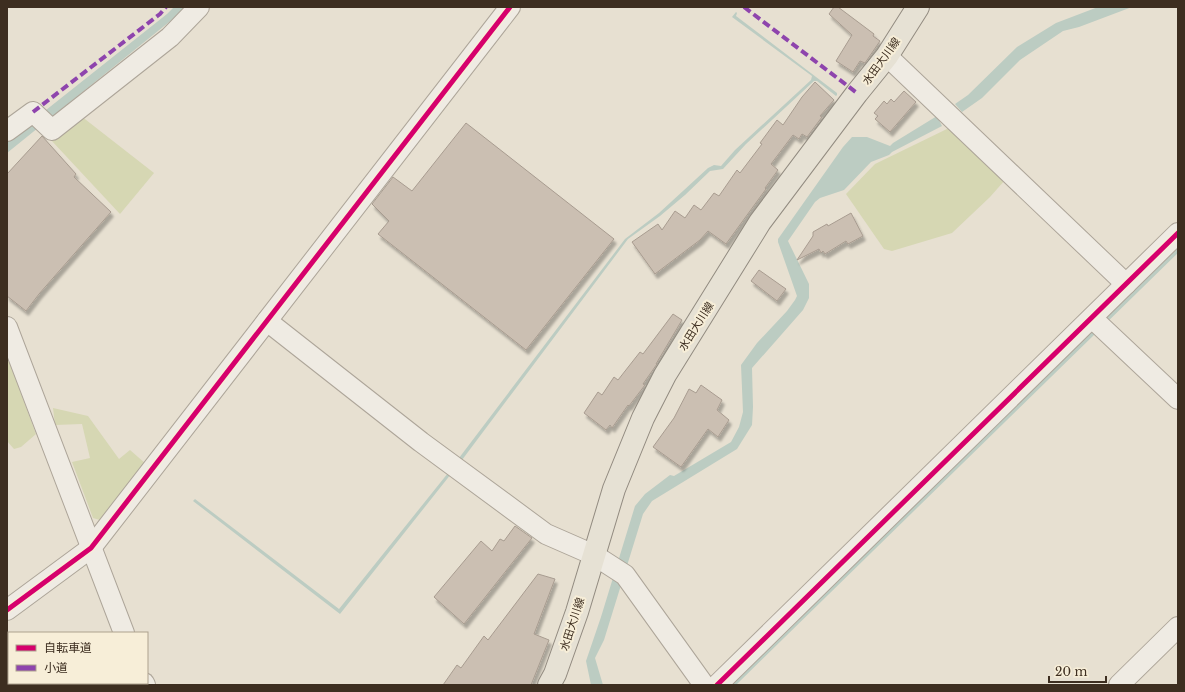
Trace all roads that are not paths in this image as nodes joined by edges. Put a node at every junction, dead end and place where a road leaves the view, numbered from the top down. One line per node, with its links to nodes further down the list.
1 (199, 7): 5 (street)
2 (510, 7): 9 (street)
3 (918, 7): 4 (main road, 水田大川線)
4 (886, 56): 7 (street); 13 (main road, 水田大川線)
5 (7, 130)
6 (1178, 233): 7 (street)
7 (1126, 284): 8 (street)
8 (1092, 318): 11 (street); 19 (street)
9 (267, 321): 12 (street); 13 (street)
10 (7, 327): 12 (street)
11 (1178, 399)
12 (91, 548): 14 (street); 16 (street)
13 (594, 555): 17 (main road, 水田大川線); 18 (street)
14 (7, 610)
15 (1178, 627): 20 (street)
16 (124, 632)
17 (549, 685)
18 (704, 685)
19 (716, 685)
20 (1119, 685)

